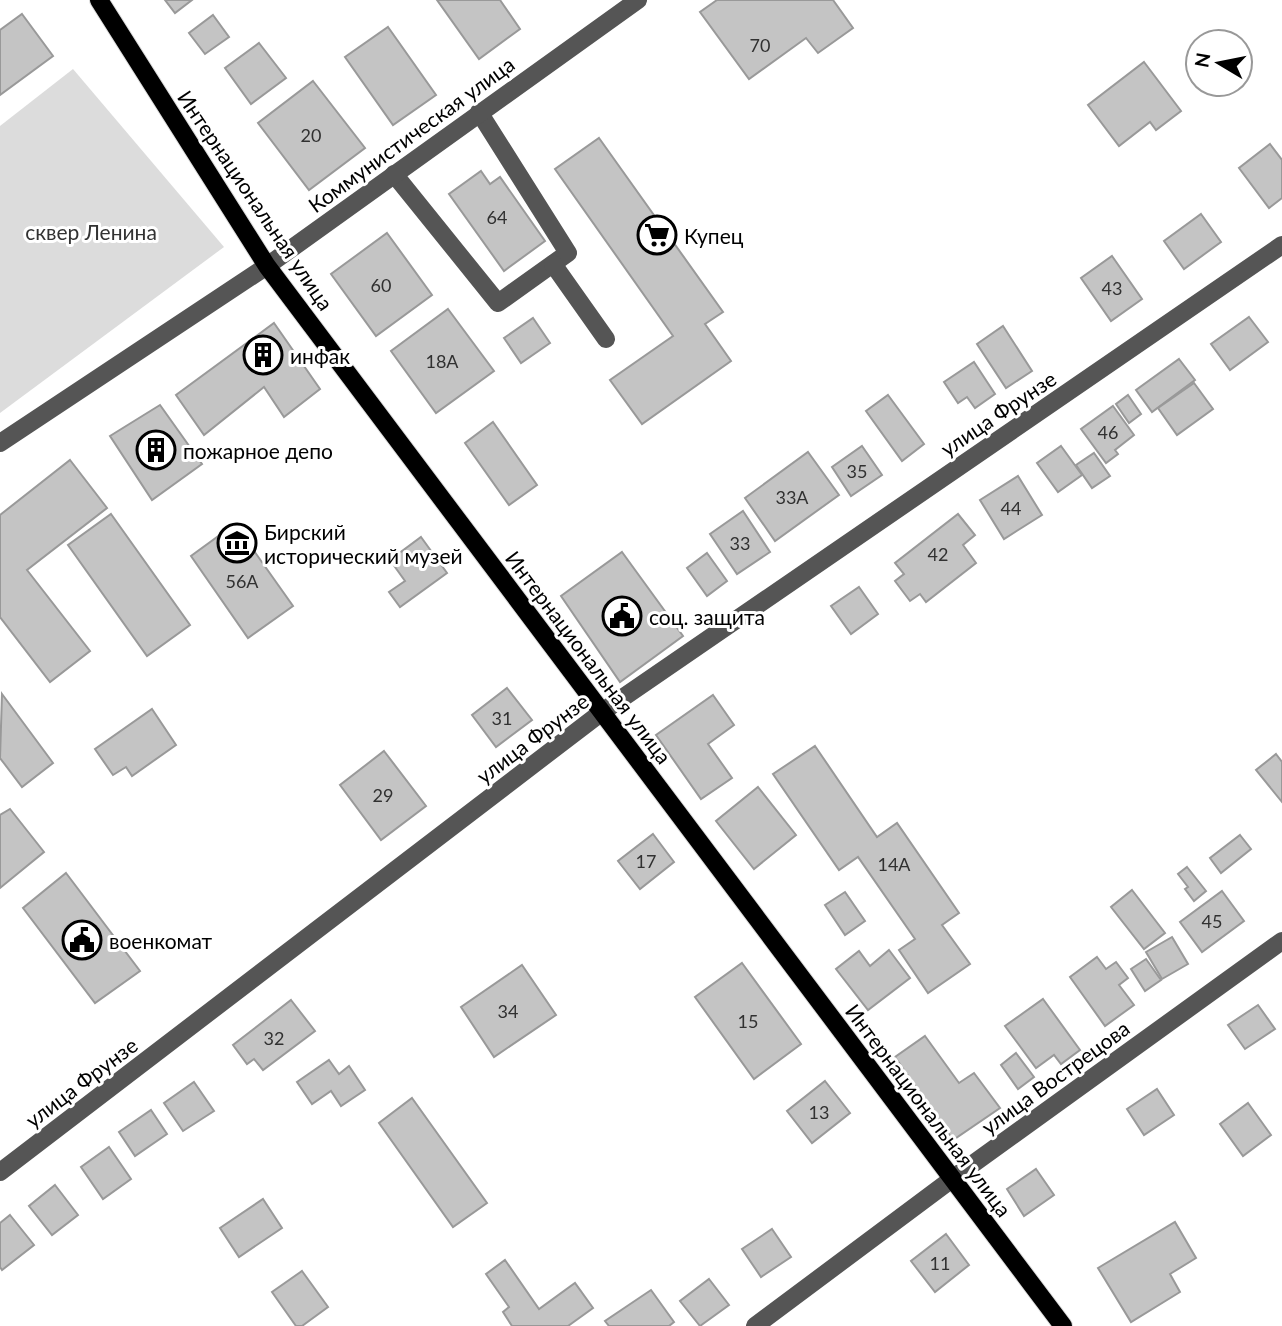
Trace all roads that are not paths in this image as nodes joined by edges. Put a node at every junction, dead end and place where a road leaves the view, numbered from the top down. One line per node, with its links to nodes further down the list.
1 (99, 0): 7 (main road, Интернациональная улица)
2 (638, 0): 3 (street, Коммунистическая улица)
3 (479, 112): 4 (street, Коммунистическая улица); 6 (street)
4 (394, 174): 6 (street); 7 (street, Коммунистическая улица)
5 (1282, 246): 10 (street, улица Фрунзе)
6 (553, 264): 8 (street)
7 (267, 266): 9 (street, Коммунистическая улица); 10 (main road, Интернациональная улица)
8 (606, 339)
9 (0, 443)
10 (602, 712): 12 (street, улица Фрунзе); 13 (main road, Интернациональная улица)
11 (1282, 941): 13 (street, улица Вострецова)
12 (0, 1172)
13 (952, 1179): 14 (street, улица Вострецова); 15 (main road, Интернациональная улица)
14 (755, 1326)
15 (1063, 1326)

